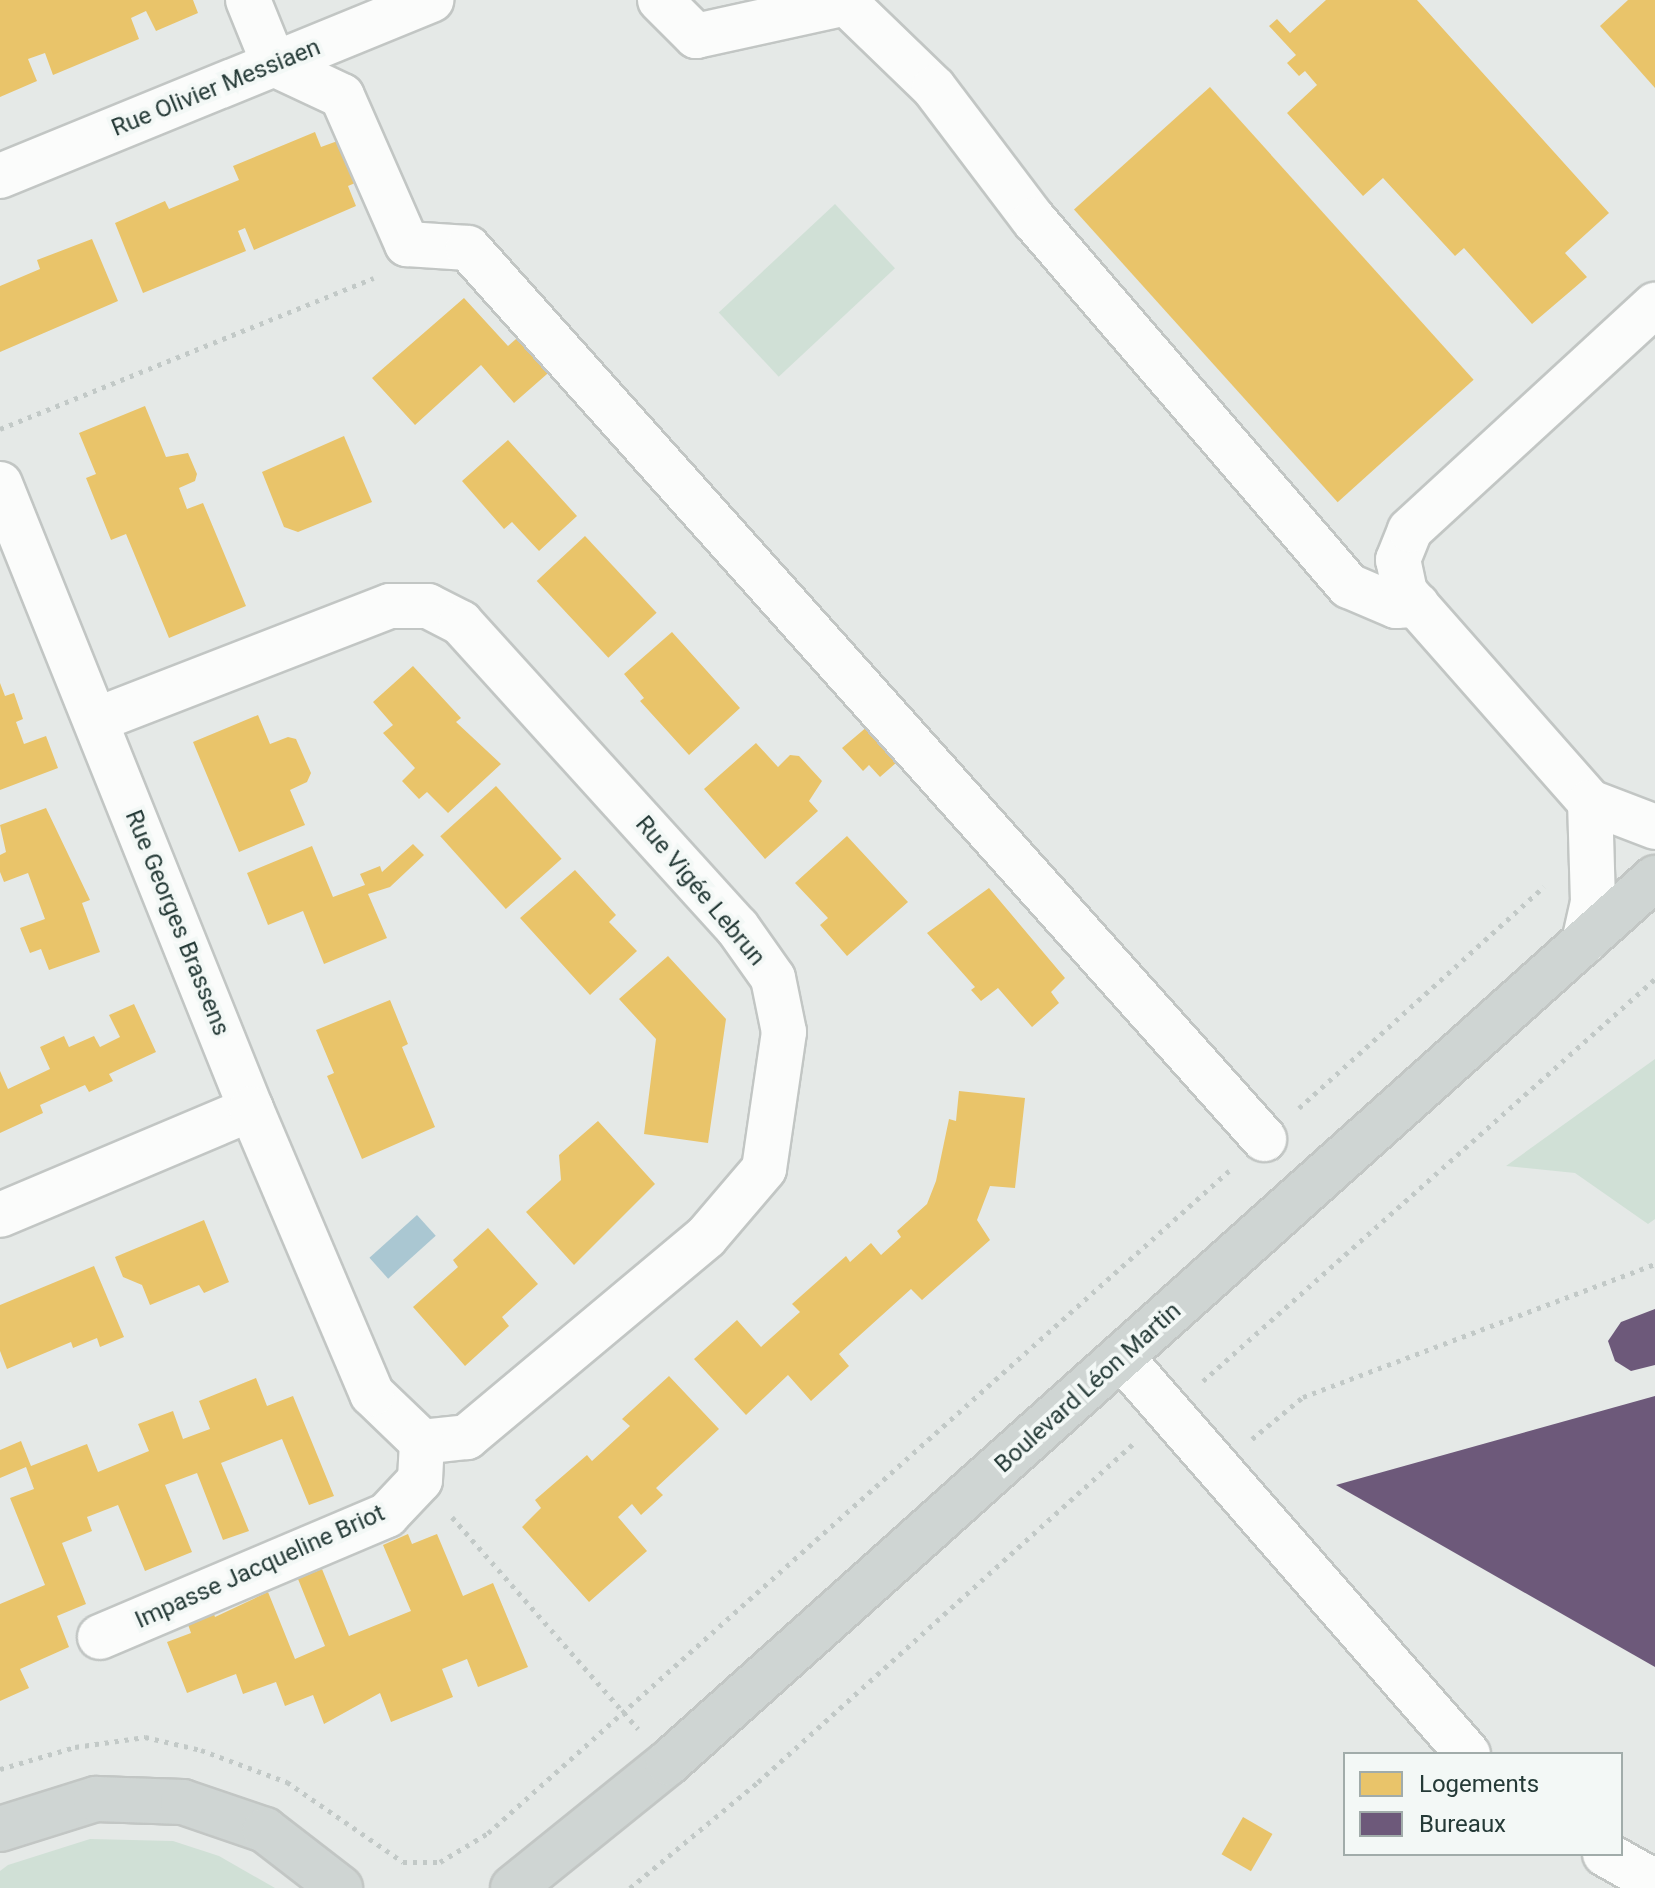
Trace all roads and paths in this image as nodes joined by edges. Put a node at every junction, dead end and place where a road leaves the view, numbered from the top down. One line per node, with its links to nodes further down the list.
1 (248, 0): 4 (street)
2 (432, 0): 4 (street, Rue Olivier Messiaen)
3 (660, 0): 10 (street)
4 (274, 64): 5 (street, Rue Olivier Messiaen); 18 (street)
5 (0, 176)
6 (379, 276): 8 (path)
7 (1655, 305): 10 (street)
8 (0, 429)
9 (0, 484): 11 (street, Rue Georges Brassens)
10 (1417, 605): 12 (street)
11 (96, 720): 17 (street, Rue Georges Brassens); 22 (street, Rue Vigée Lebrun)
12 (1590, 802): 13 (street); 14 (street)
13 (1655, 827)
14 (1591, 846): 16 (street); 18 (path)
15 (1655, 878): 16 (main road, Boulevard Léon Martin)
16 (1584, 942): 21 (main road, Boulevard Léon Martin)
17 (251, 1109): 19 (street); 22 (street)
18 (1264, 1139): 25 (path)
19 (0, 1215)
20 (1655, 1264): 23 (path)
21 (1122, 1358): 23 (street); 27 (main road, Boulevard Léon Martin)
22 (421, 1461): 24 (street, Impasse Jacqueline Briot); 25 (path)
23 (1217, 1467): 26 (street)
24 (100, 1637)
25 (623, 1713): 27 (path); 28 (path)
26 (1466, 1752)
27 (668, 1763): 33 (main road, Boulevard Léon Martin)
28 (0, 1769)
29 (0, 1829): 32 (main road)
30 (1609, 1856): 31 (street)
31 (1655, 1882)
32 (340, 1888)
33 (513, 1888)

